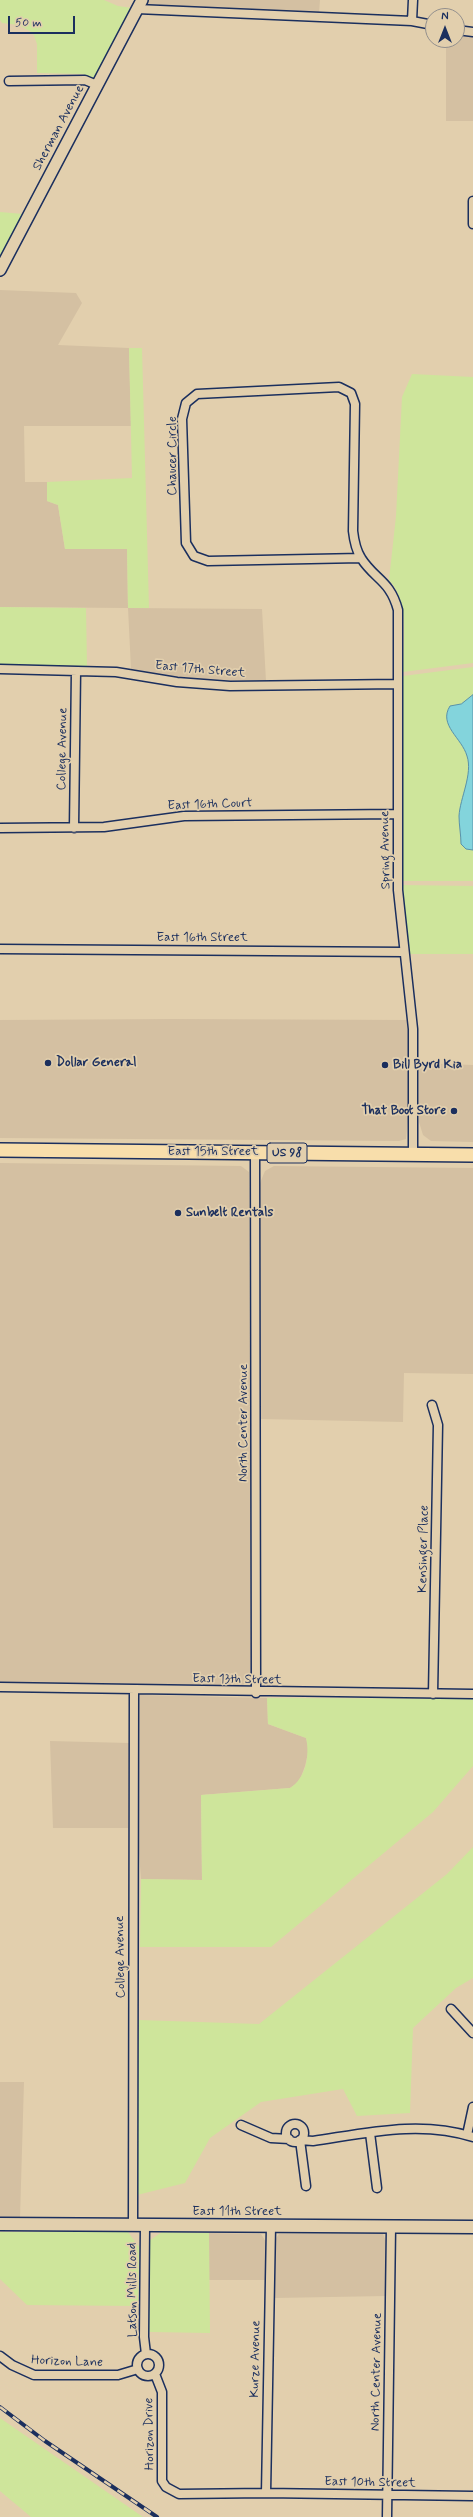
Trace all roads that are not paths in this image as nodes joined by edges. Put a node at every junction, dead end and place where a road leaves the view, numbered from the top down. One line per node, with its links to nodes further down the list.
1 (412, 0): 3 (street)
2 (140, 4): 3 (street); 6 (street, Sherman Avenue)
3 (412, 21): 4 (street)
4 (425, 23)
5 (9, 80): 6 (street)
6 (97, 85): 9 (street, Sherman Avenue)
7 (473, 201): 8 (street)
8 (473, 224)
9 (0, 270)
10 (361, 558): 10 (street, Chaucer Circle); 13 (street, Spring Avenue)
11 (0, 669): 12 (street, East 17th Street)
12 (76, 670): 13 (street, East 17th Street); 16 (street, College Avenue)
13 (398, 684): 14 (street, Spring Avenue)
14 (397, 814): 16 (street, East 16th Court); 18 (street, Spring Avenue)
15 (0, 828): 16 (street, East 16th Court)
16 (74, 828)
17 (0, 949): 18 (street, East 16th Street)
18 (404, 952): 21 (street, Spring Avenue)
19 (0, 1150): 20 (main road, East 15th Street / US 98)
20 (255, 1152): 21 (main road, East 15th Street / US 98); 26 (street, North Center Avenue)
21 (413, 1154): 22 (main road, East 15th Street / US 98)
22 (473, 1155)
23 (432, 1405): 27 (street, Kensinger Place)
24 (0, 1688): 25 (street, East 13th Street)
25 (134, 1689): 26 (street, East 13th Street); 40 (street, College Avenue)
26 (256, 1693): 27 (street, East 13th Street)
27 (433, 1694): 28 (street, East 13th Street)
28 (473, 1694)
29 (451, 2009): 30 (street)
30 (473, 2033)
31 (473, 2107): 34 (street)
32 (241, 2125): 35 (street)
33 (370, 2133): 34 (street); 36 (street); 38 (street)
34 (470, 2136)
35 (289, 2139): 36 (street); 36 (street)
36 (300, 2140): 37 (street)
37 (306, 2186)
38 (377, 2188)
39 (0, 2224): 40 (main road, East 11th Street)
40 (132, 2226): 41 (main road, East 11th Street)
41 (145, 2226): 42 (main road, East 11th Street); 45 (street, Latson Mills Road)
42 (271, 2226): 43 (main road, East 11th Street); 49 (street, Kurze Avenue)
43 (391, 2227): 44 (main road, East 11th Street); 50 (street, North Center Avenue)
44 (473, 2227)
45 (146, 2354): 47 (street); 48 (street)
46 (0, 2356): 47 (street, Horizon Lane)
47 (138, 2369): 48 (street)
48 (155, 2374): 49 (street, Horizon Drive)
49 (266, 2493): 50 (street, East 10th Street)
50 (387, 2495): 51 (street, East 10th Street); 52 (street, North Center Avenue)
51 (473, 2496)
52 (387, 2517)

